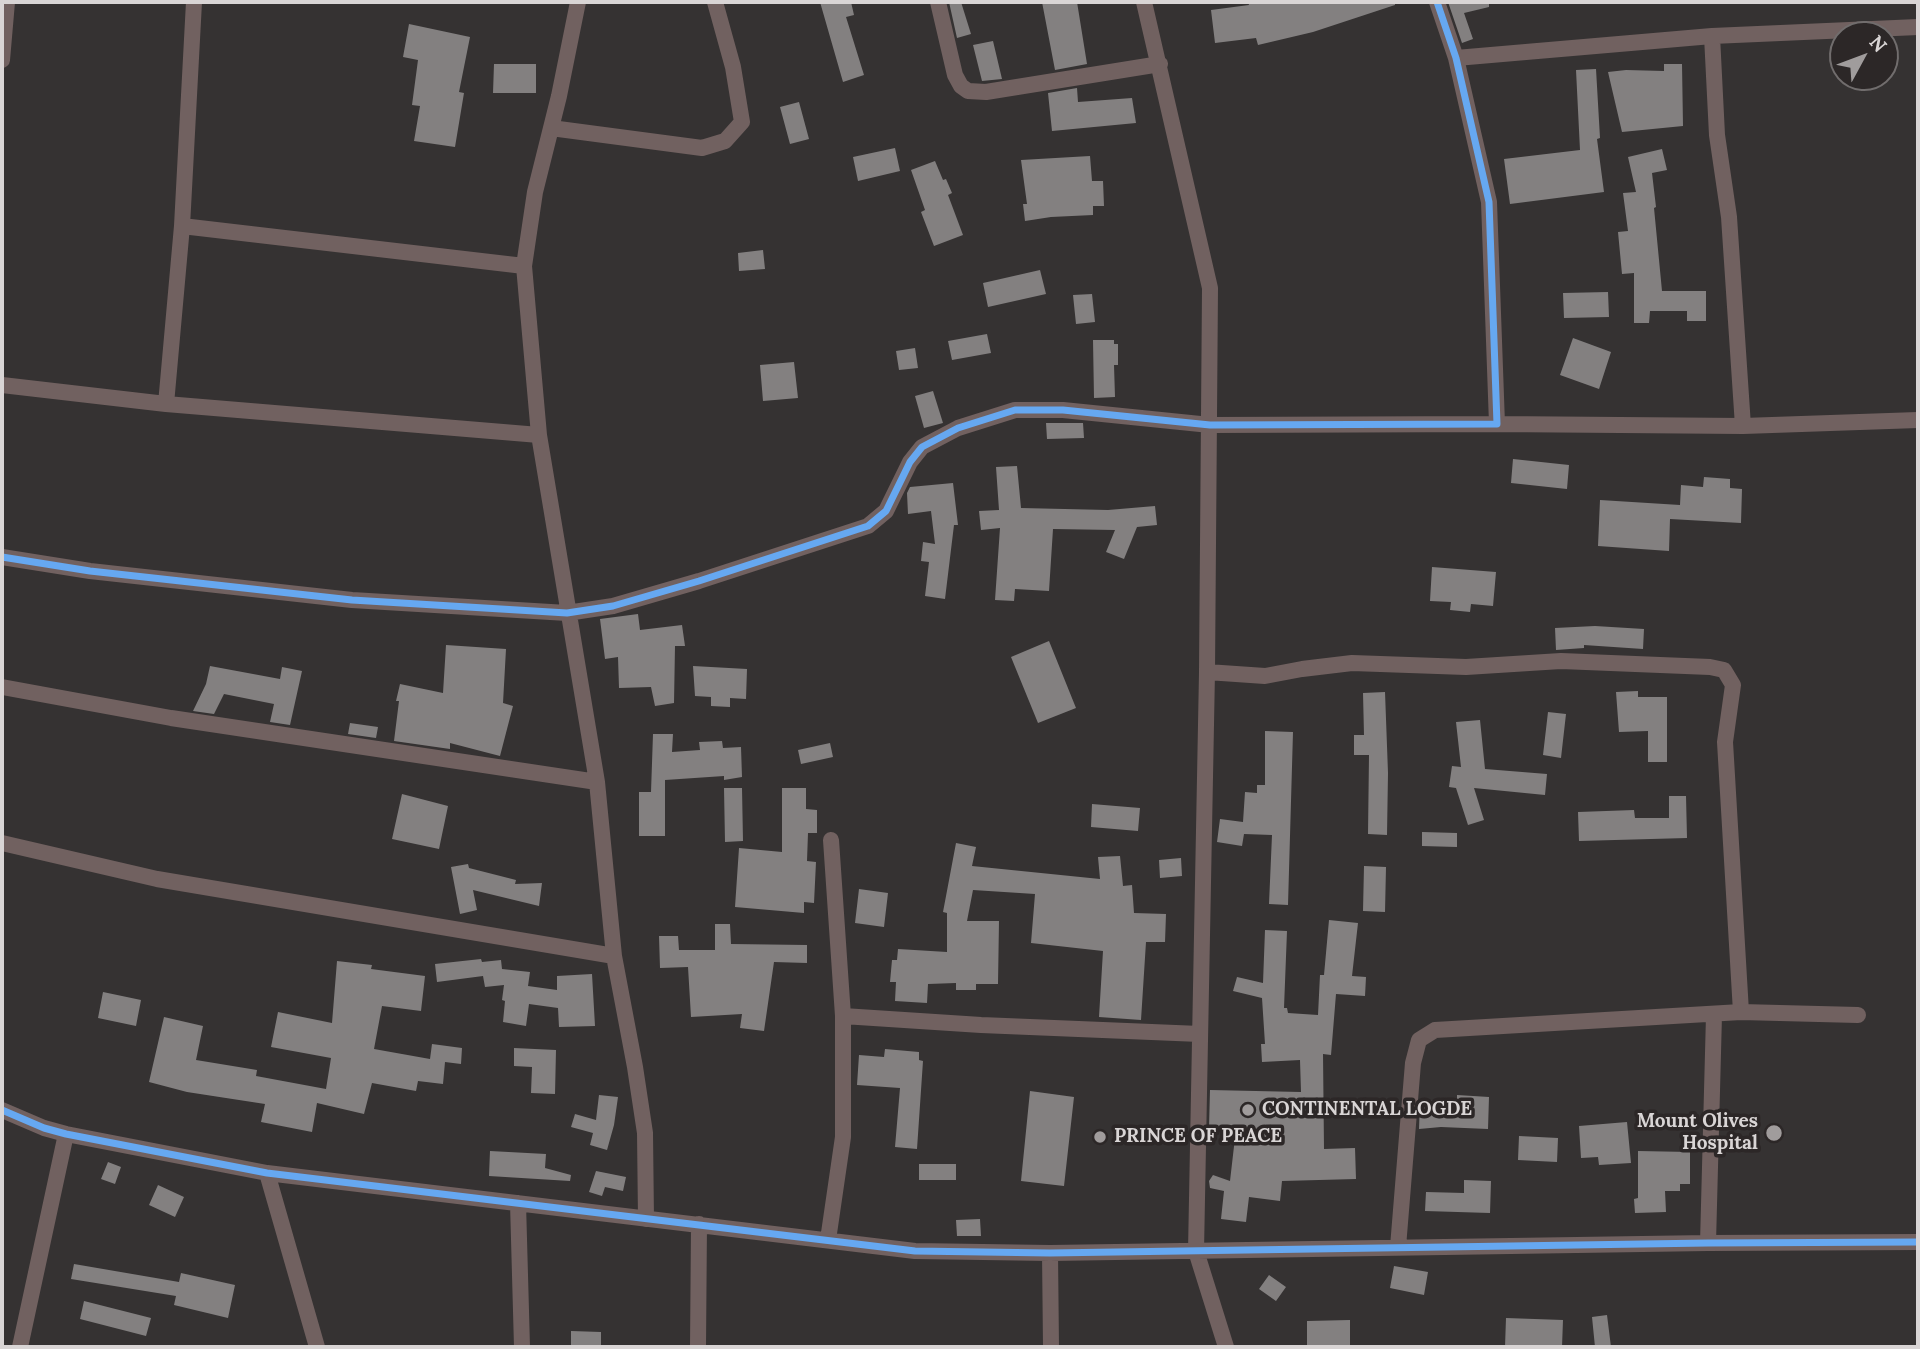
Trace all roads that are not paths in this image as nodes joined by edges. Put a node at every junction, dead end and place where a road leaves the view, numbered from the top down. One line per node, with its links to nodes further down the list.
1 (6, 2): 11 (street)
2 (194, 2): 14 (street)
3 (578, 2): 13 (street)
4 (715, 2): 13 (street)
5 (938, 2): 12 (street)
6 (1144, 2): 12 (street)
7 (1437, 2): 10 (street)
8 (1918, 27): 9 (street)
9 (1712, 37): 10 (street); 21 (street)
10 (1455, 58): 19 (street)
11 (2, 60)
12 (1160, 65): 20 (street)
13 (551, 128): 15 (street)
14 (182, 226): 15 (street); 17 (street)
15 (524, 266): 22 (street)
16 (2, 385): 17 (street)
17 (166, 404): 22 (street)
18 (1918, 420): 21 (street)
19 (1497, 424): 20 (street); 21 (street)
20 (1210, 425): 24 (street); 25 (street)
21 (1743, 426)
22 (539, 435): 24 (street)
23 (2, 557): 24 (street)
24 (567, 613): 27 (street)
25 (1207, 672): 31 (street); 35 (street)
26 (2, 687): 27 (street)
27 (597, 782): 30 (street)
28 (831, 840): 34 (street)
29 (2, 843): 30 (street)
30 (614, 956): 40 (street)
31 (1741, 1012): 32 (street); 33 (street)
32 (1714, 1015): 43 (street); 45 (street)
33 (1858, 1015)
34 (843, 1016): 35 (street); 42 (street)
35 (1200, 1034): 46 (street)
36 (4, 1117): 37 (street)
37 (66, 1134): 38 (street); 48 (street)
38 (267, 1173): 39 (street); 49 (street)
39 (518, 1202): 40 (street); 50 (street)
40 (646, 1219): 41 (street)
41 (699, 1224): 42 (street); 51 (street)
42 (828, 1240): 47 (street)
43 (1708, 1242): 44 (street); 45 (street)
44 (1918, 1242)
45 (1398, 1247): 46 (street)
46 (1196, 1251): 47 (street); 53 (street)
47 (1050, 1253): 52 (street)
48 (20, 1347)
49 (317, 1347)
50 (522, 1347)
51 (698, 1347)
52 (1051, 1347)
53 (1226, 1347)

